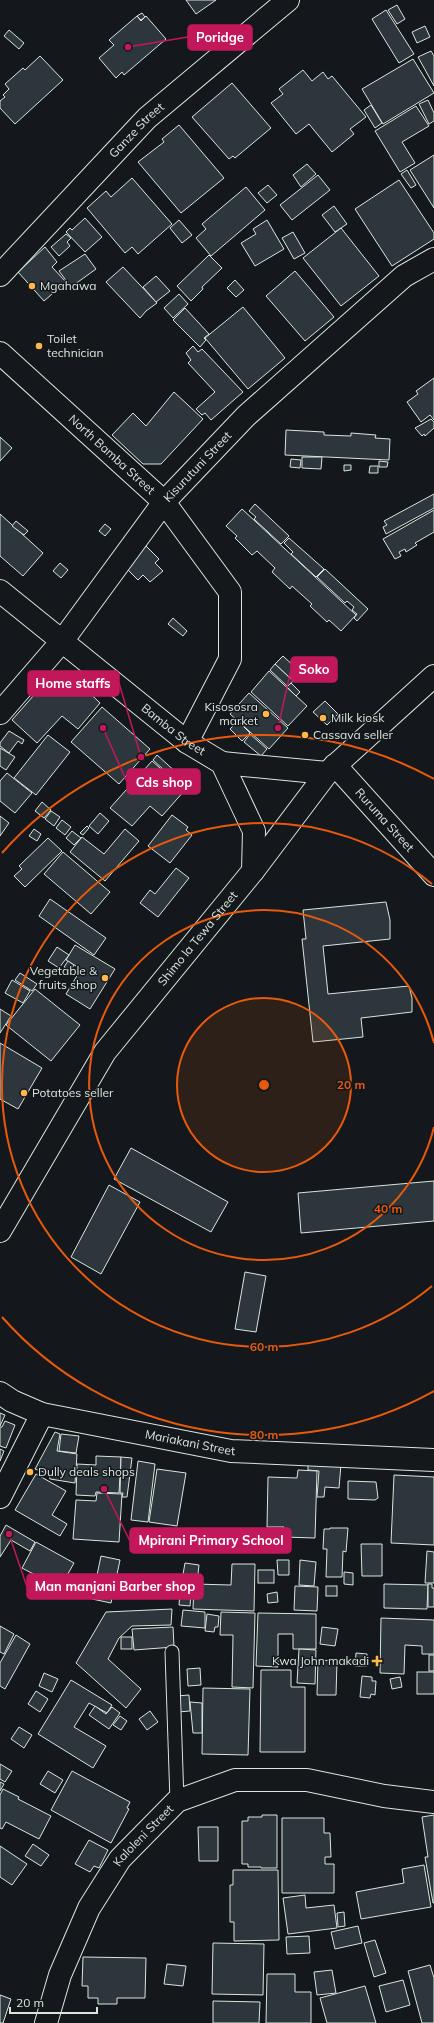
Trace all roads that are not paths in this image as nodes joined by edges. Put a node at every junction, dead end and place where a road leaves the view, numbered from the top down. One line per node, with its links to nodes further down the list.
1 (288, 0): 3 (street, Ganze Street)
2 (434, 260): 5 (street, Kisurutuni Street)
3 (0, 275)
4 (0, 353): 5 (street, North Bamba Street)
5 (164, 502): 7 (street, Kisurutuni Street); 10 (street, North Bamba Street)
6 (0, 591): 7 (street, Bamba Street)
7 (63, 640): 9 (street, Kisurutuni Street); 10 (street, Bamba Street)
8 (434, 676): 12 (street, Shimo la Tewa Street)
9 (0, 713)
10 (187, 742): 11 (street, Bamba Street)
11 (222, 763): 12 (street); 13 (street)
12 (331, 769): 13 (street, Shimo la Tewa Street); 14 (street, Ruruma Street)
13 (253, 870): 15 (street, Shimo la Tewa Street)
14 (434, 875)
15 (0, 1231)
16 (0, 1393): 17 (street, Mariakani Street)
17 (42, 1414): 18 (street, Mariakani Street); 19 (street)
18 (434, 1460)
19 (0, 1497)
20 (172, 1652): 21 (lane)
21 (177, 1801): 22 (street, Kaloleni Street); 23 (street, Kaloleni Street)
22 (434, 1802)
23 (46, 2023)

